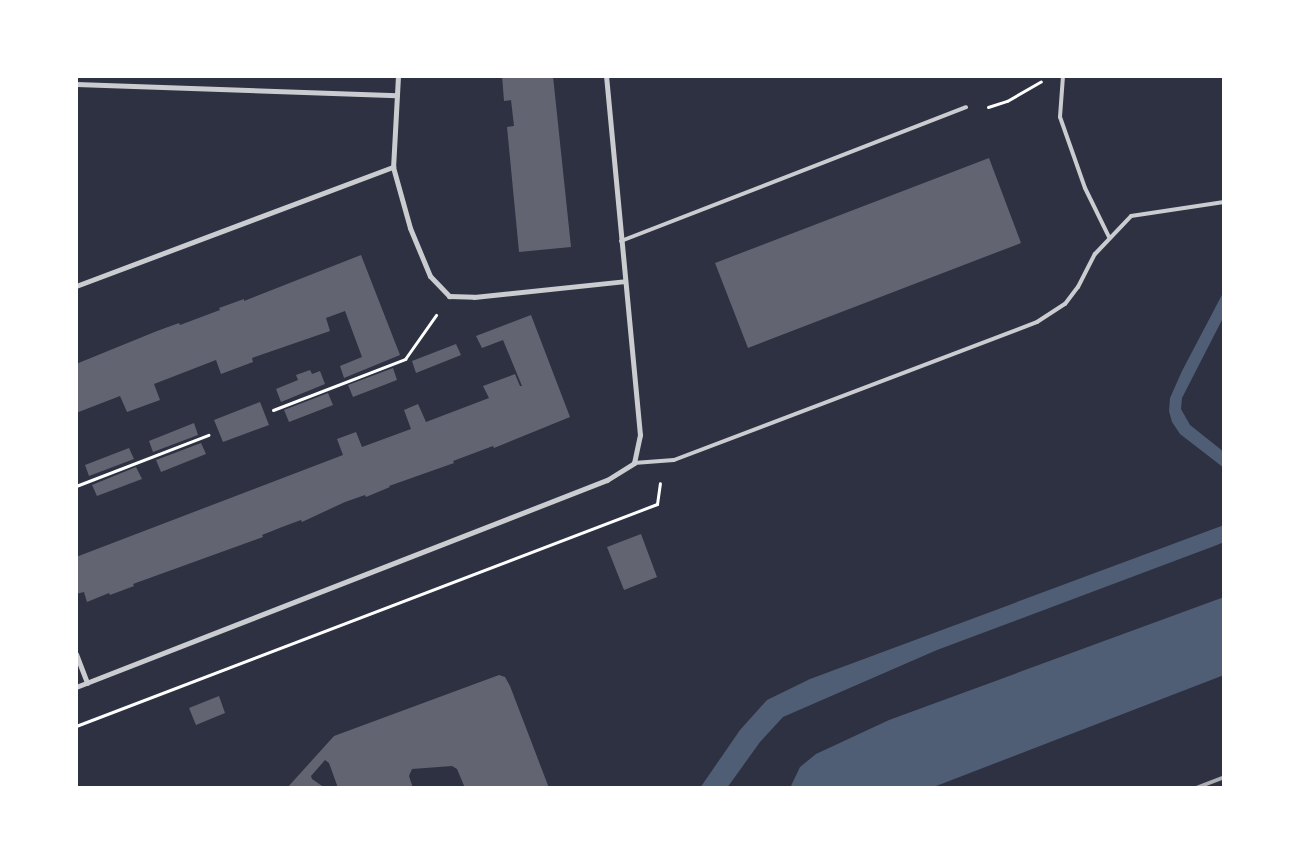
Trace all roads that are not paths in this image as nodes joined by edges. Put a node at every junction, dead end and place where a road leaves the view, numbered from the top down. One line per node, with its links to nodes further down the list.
1 (398, 76): 5 (street)
2 (606, 76): 10 (street)
3 (1063, 76): 9 (lane)
4 (76, 84): 5 (street)
5 (397, 95): 7 (street)
6 (966, 107): 10 (lane)
7 (393, 166): 11 (street); 12 (street)
8 (1224, 202): 9 (lane)
9 (1109, 237): 13 (lane)
10 (621, 241): 11 (street)
11 (625, 281): 13 (street)
12 (76, 286)
13 (634, 464): 15 (street)
14 (76, 654): 15 (street)
15 (87, 683): 16 (street)
16 (76, 687)

